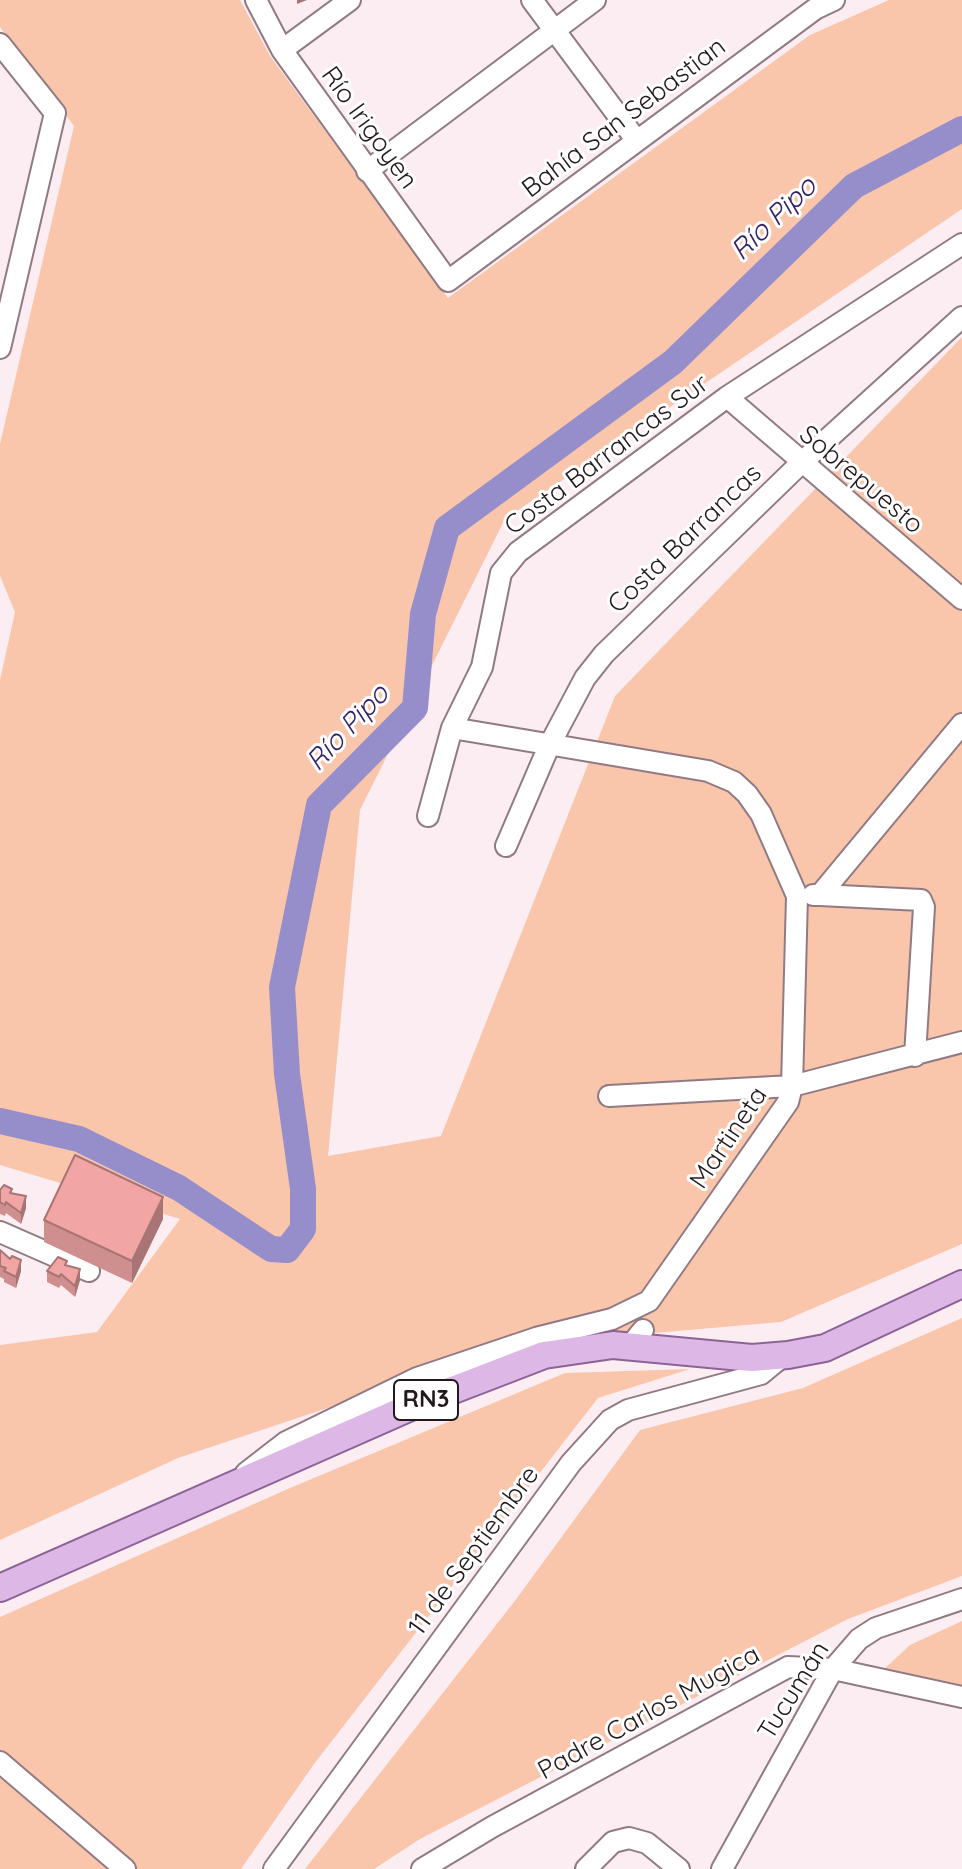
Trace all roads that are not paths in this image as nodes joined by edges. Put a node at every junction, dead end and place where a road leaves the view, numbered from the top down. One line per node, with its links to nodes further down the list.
1 (256, 0): 8 (street, Río Irigoyen)
2 (350, 0): 8 (street)
3 (532, 0): 6 (street)
4 (595, 0): 6 (street)
5 (820, 3): 9 (street, Bahía San Sebastian)
6 (554, 29): 9 (street); 10 (street)
7 (0, 44): 12 (street)
8 (282, 50): 10 (street, Río Irigoyen)
9 (637, 141): 13 (street, Bahía San Sebastian)
10 (367, 171): 13 (street, Río Irigoyen)
11 (962, 244): 16 (street, Costa Barrancas Sur)
12 (7, 278): 15 (street)
13 (448, 281)
14 (962, 317): 17 (street, Costa Barrancas)
15 (0, 348)
16 (727, 397): 17 (street, Sobrepuesto); 20 (street, Costa Barrancas Sur)
17 (800, 464): 18 (street, Sobrepuesto); 21 (street, Costa Barrancas)
18 (962, 599)
19 (962, 724): 24 (street)
20 (452, 728): 21 (street, Martineta); 22 (street, Costa Barrancas Sur)
21 (549, 746): 23 (street, Costa Barrancas); 25 (street, Martineta)
22 (428, 816)
23 (506, 846)
24 (820, 895): 25 (street); 27 (street)
25 (797, 896): 28 (street, Martineta)
26 (962, 1042): 27 (street)
27 (915, 1056): 28 (street)
28 (792, 1086): 29 (street); 34 (street, Martineta)
29 (609, 1096)
30 (0, 1232): 31 (street)
31 (89, 1271)
32 (962, 1284): 33 (main road, RN3)
33 (784, 1355): 34 (main road, RN3); 41 (street, 11 de Septiembre)
34 (230, 1485): 35 (main road, RN3)
35 (0, 1588)
36 (962, 1599): 37 (street, Tucumán)
37 (833, 1669): 38 (street, Padre Carlos Mugica); 42 (street, Padre Carlos Mugica); 45 (street, Tucumán)
38 (962, 1697)
39 (0, 1762): 40 (street)
40 (125, 1869)
41 (274, 1869)
42 (422, 1869)
43 (586, 1869): 44 (street)
44 (679, 1869)
45 (722, 1869)

